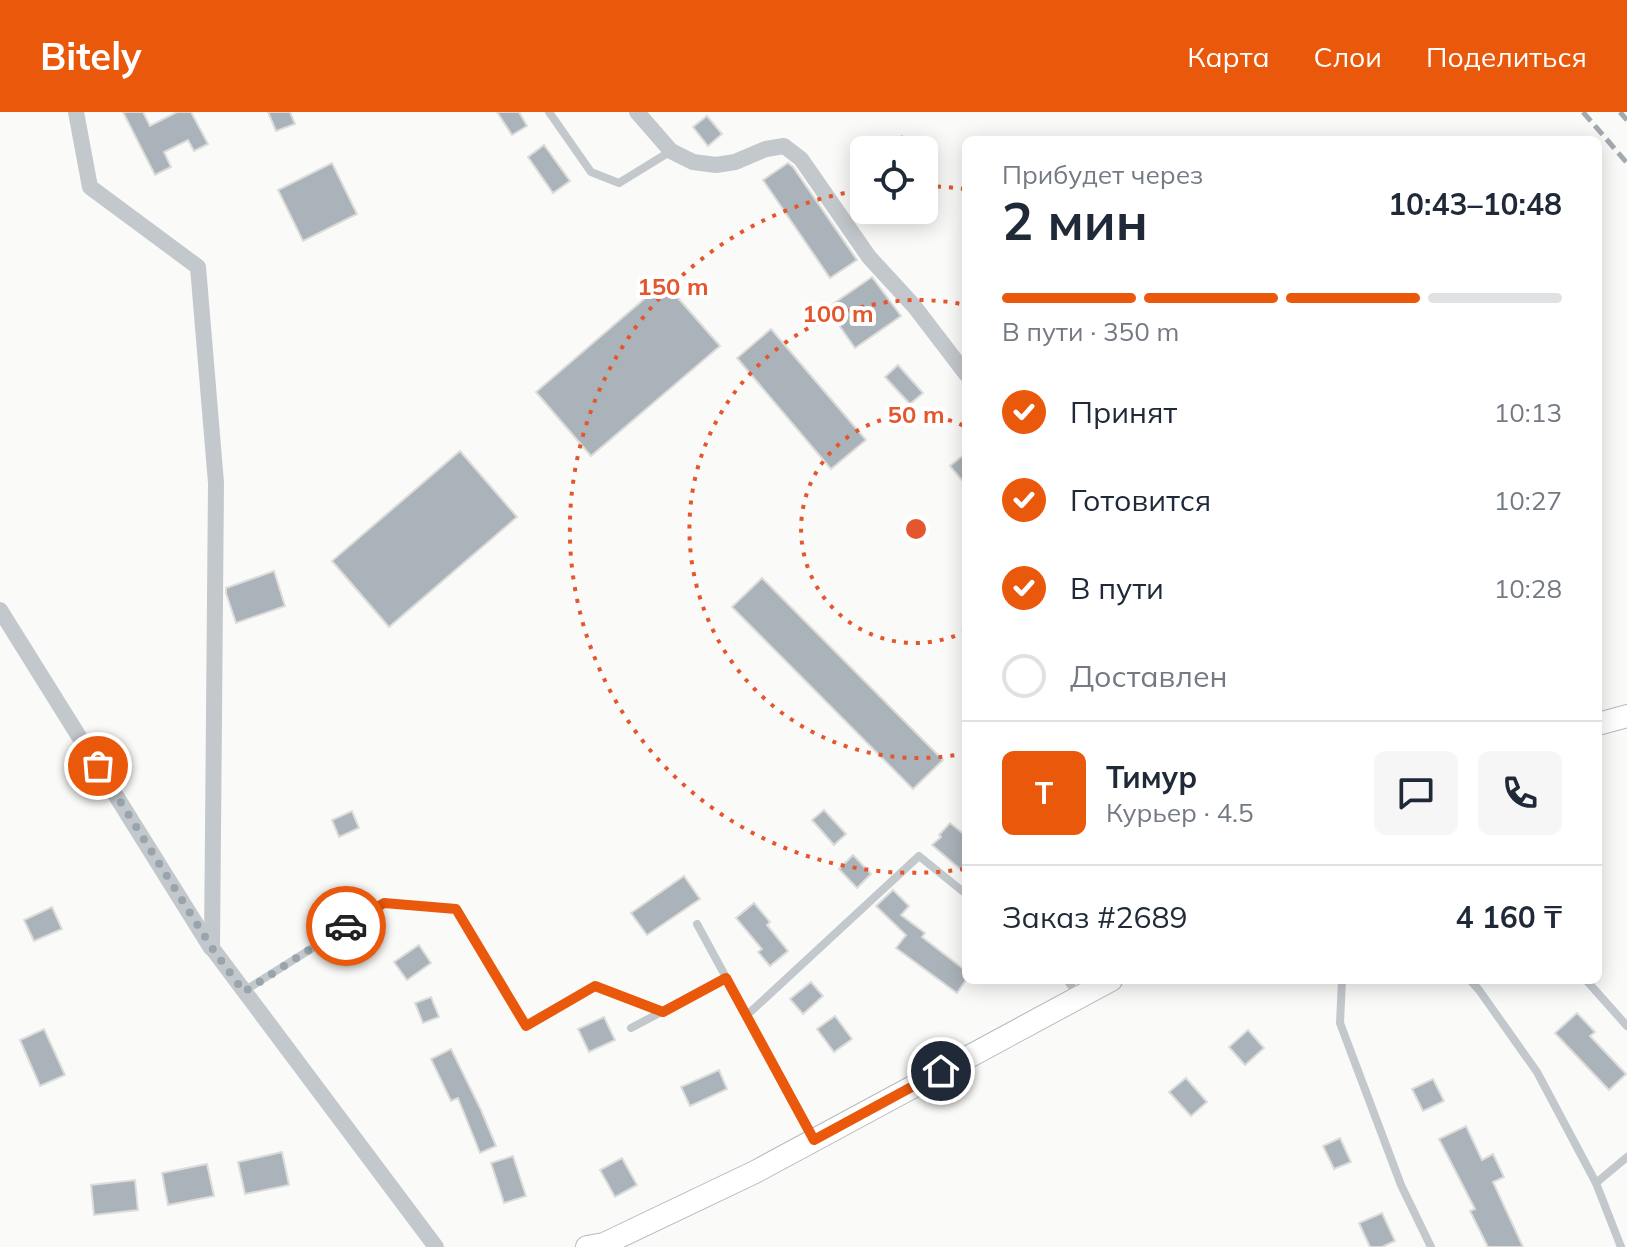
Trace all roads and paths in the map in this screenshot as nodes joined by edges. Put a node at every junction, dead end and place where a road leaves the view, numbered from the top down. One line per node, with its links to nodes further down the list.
1 (76, 112): 9 (street)
2 (549, 112): 4 (lane)
3 (637, 112): 4 (street)
4 (671, 151): 5 (street)
5 (962, 369)
6 (0, 610): 9 (street)
7 (962, 891): 17 (lane)
8 (697, 924): 10 (lane)
9 (212, 948): 15 (street)
10 (726, 978): 16 (lane); 17 (lane)
11 (1342, 984): 25 (lane)
12 (1474, 984): 22 (lane)
13 (1590, 984): 18 (lane)
14 (1073, 988): 20 (main road)
15 (244, 992): 16 (lane); 23 (street)
16 (663, 1012): 19 (lane)
17 (746, 1016): 20 (lane)
18 (1627, 1026)
19 (631, 1028)
20 (814, 1140): 24 (main road)
21 (1627, 1157): 22 (lane)
22 (1596, 1183): 26 (lane)
23 (436, 1247)
24 (587, 1247)
25 (1431, 1247)
26 (1621, 1247)

